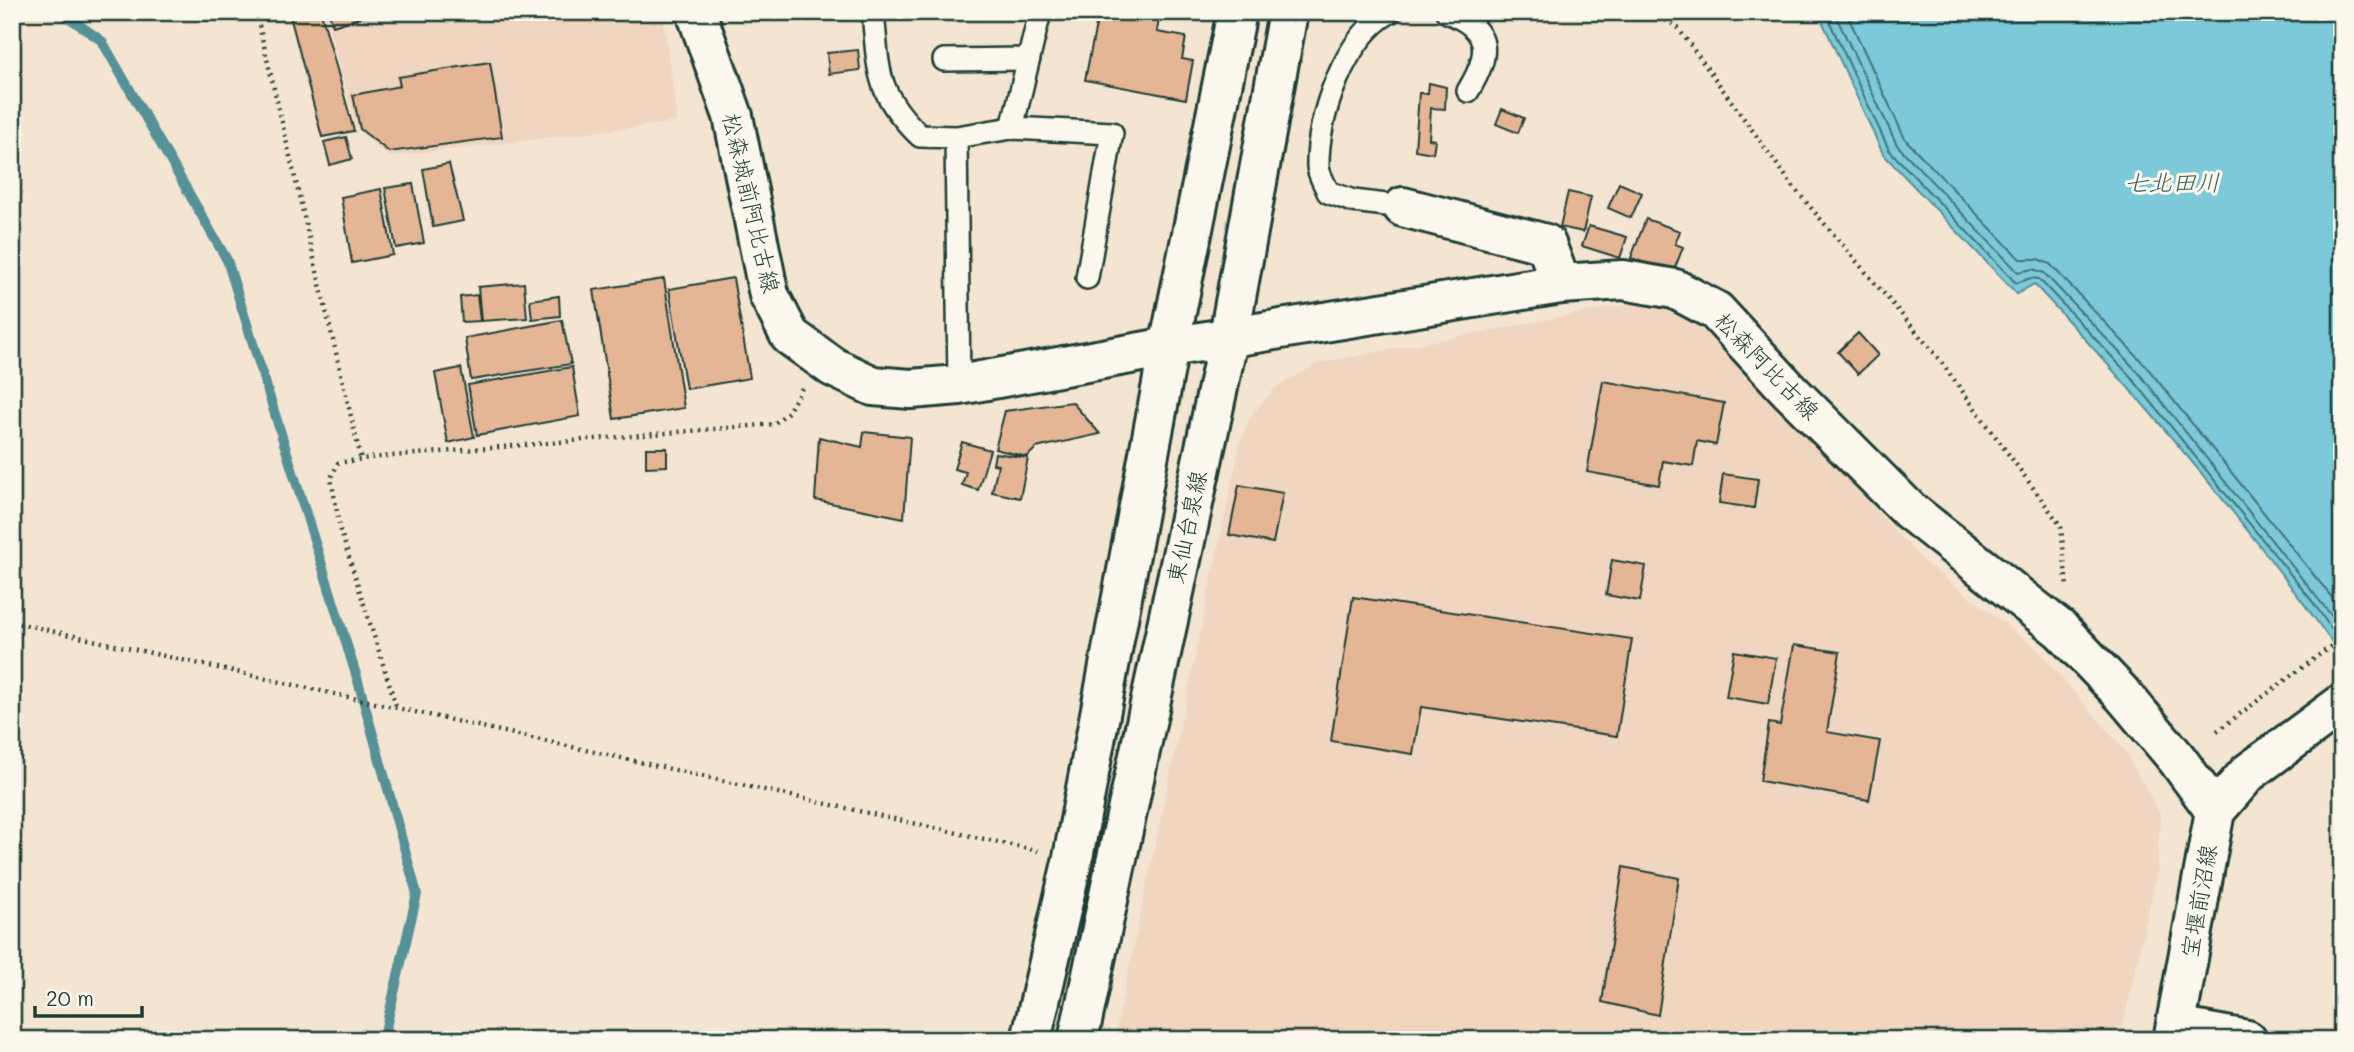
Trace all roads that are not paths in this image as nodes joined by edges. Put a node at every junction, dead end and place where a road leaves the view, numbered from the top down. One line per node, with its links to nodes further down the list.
1 (696, 12): 18 (street, 松森城前阿比古線)
2 (873, 12): 12 (lane)
3 (1040, 12): 8 (lane)
4 (1237, 12): 17 (street)
5 (1289, 12): 16 (street, 東仙台泉線)
6 (1390, 12): 13 (lane)
7 (1447, 12): 10 (lane)
8 (1029, 59): 9 (lane); 11 (lane)
9 (944, 61)
10 (1468, 91)
11 (1012, 128): 12 (lane); 14 (lane)
12 (956, 136): 18 (lane)
13 (1403, 208): 15 (street)
14 (1087, 278)
15 (1561, 284): 16 (street, 松森阿比古線); 20 (street, 松森阿比古線)
16 (1229, 336): 17 (street, 松森阿比古線); 23 (street, 東仙台泉線)
17 (1169, 347): 18 (street, 松森城前阿比古線); 22 (street)
18 (959, 385)
19 (2342, 704): 20 (street, 宝堰前沼線)
20 (2215, 811): 21 (street, 宝堰前沼線)
21 (2174, 1033): 24 (street)
22 (1031, 1040)
23 (1078, 1040)
24 (2247, 1040)

